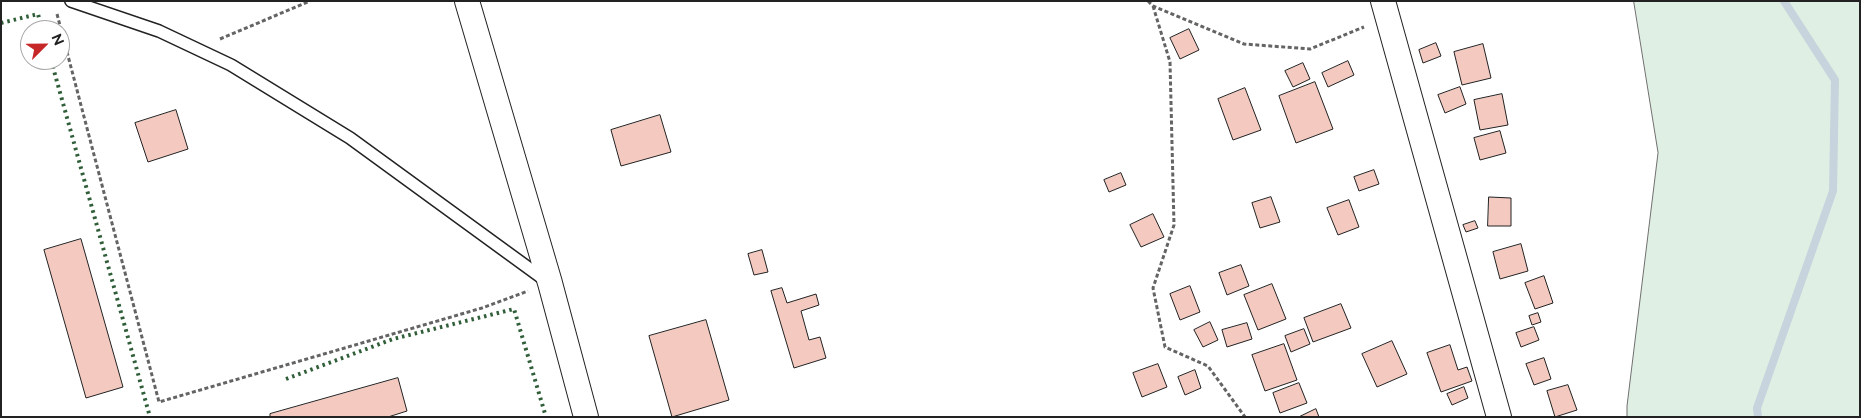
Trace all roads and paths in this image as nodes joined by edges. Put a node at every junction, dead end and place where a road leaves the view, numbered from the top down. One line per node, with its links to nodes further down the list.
1 (71, 1): 8 (lane)
2 (310, 1): 8 (path)
3 (467, 1): 9 (street)
4 (1148, 1): 5 (path)
5 (1153, 6): 6 (path); 11 (path)
6 (1385, 9): 12 (street)
7 (56, 11): 9 (path)
8 (197, 48): 9 (lane)
9 (550, 283): 10 (street)
10 (586, 417)
11 (1245, 417)
12 (1499, 417)

